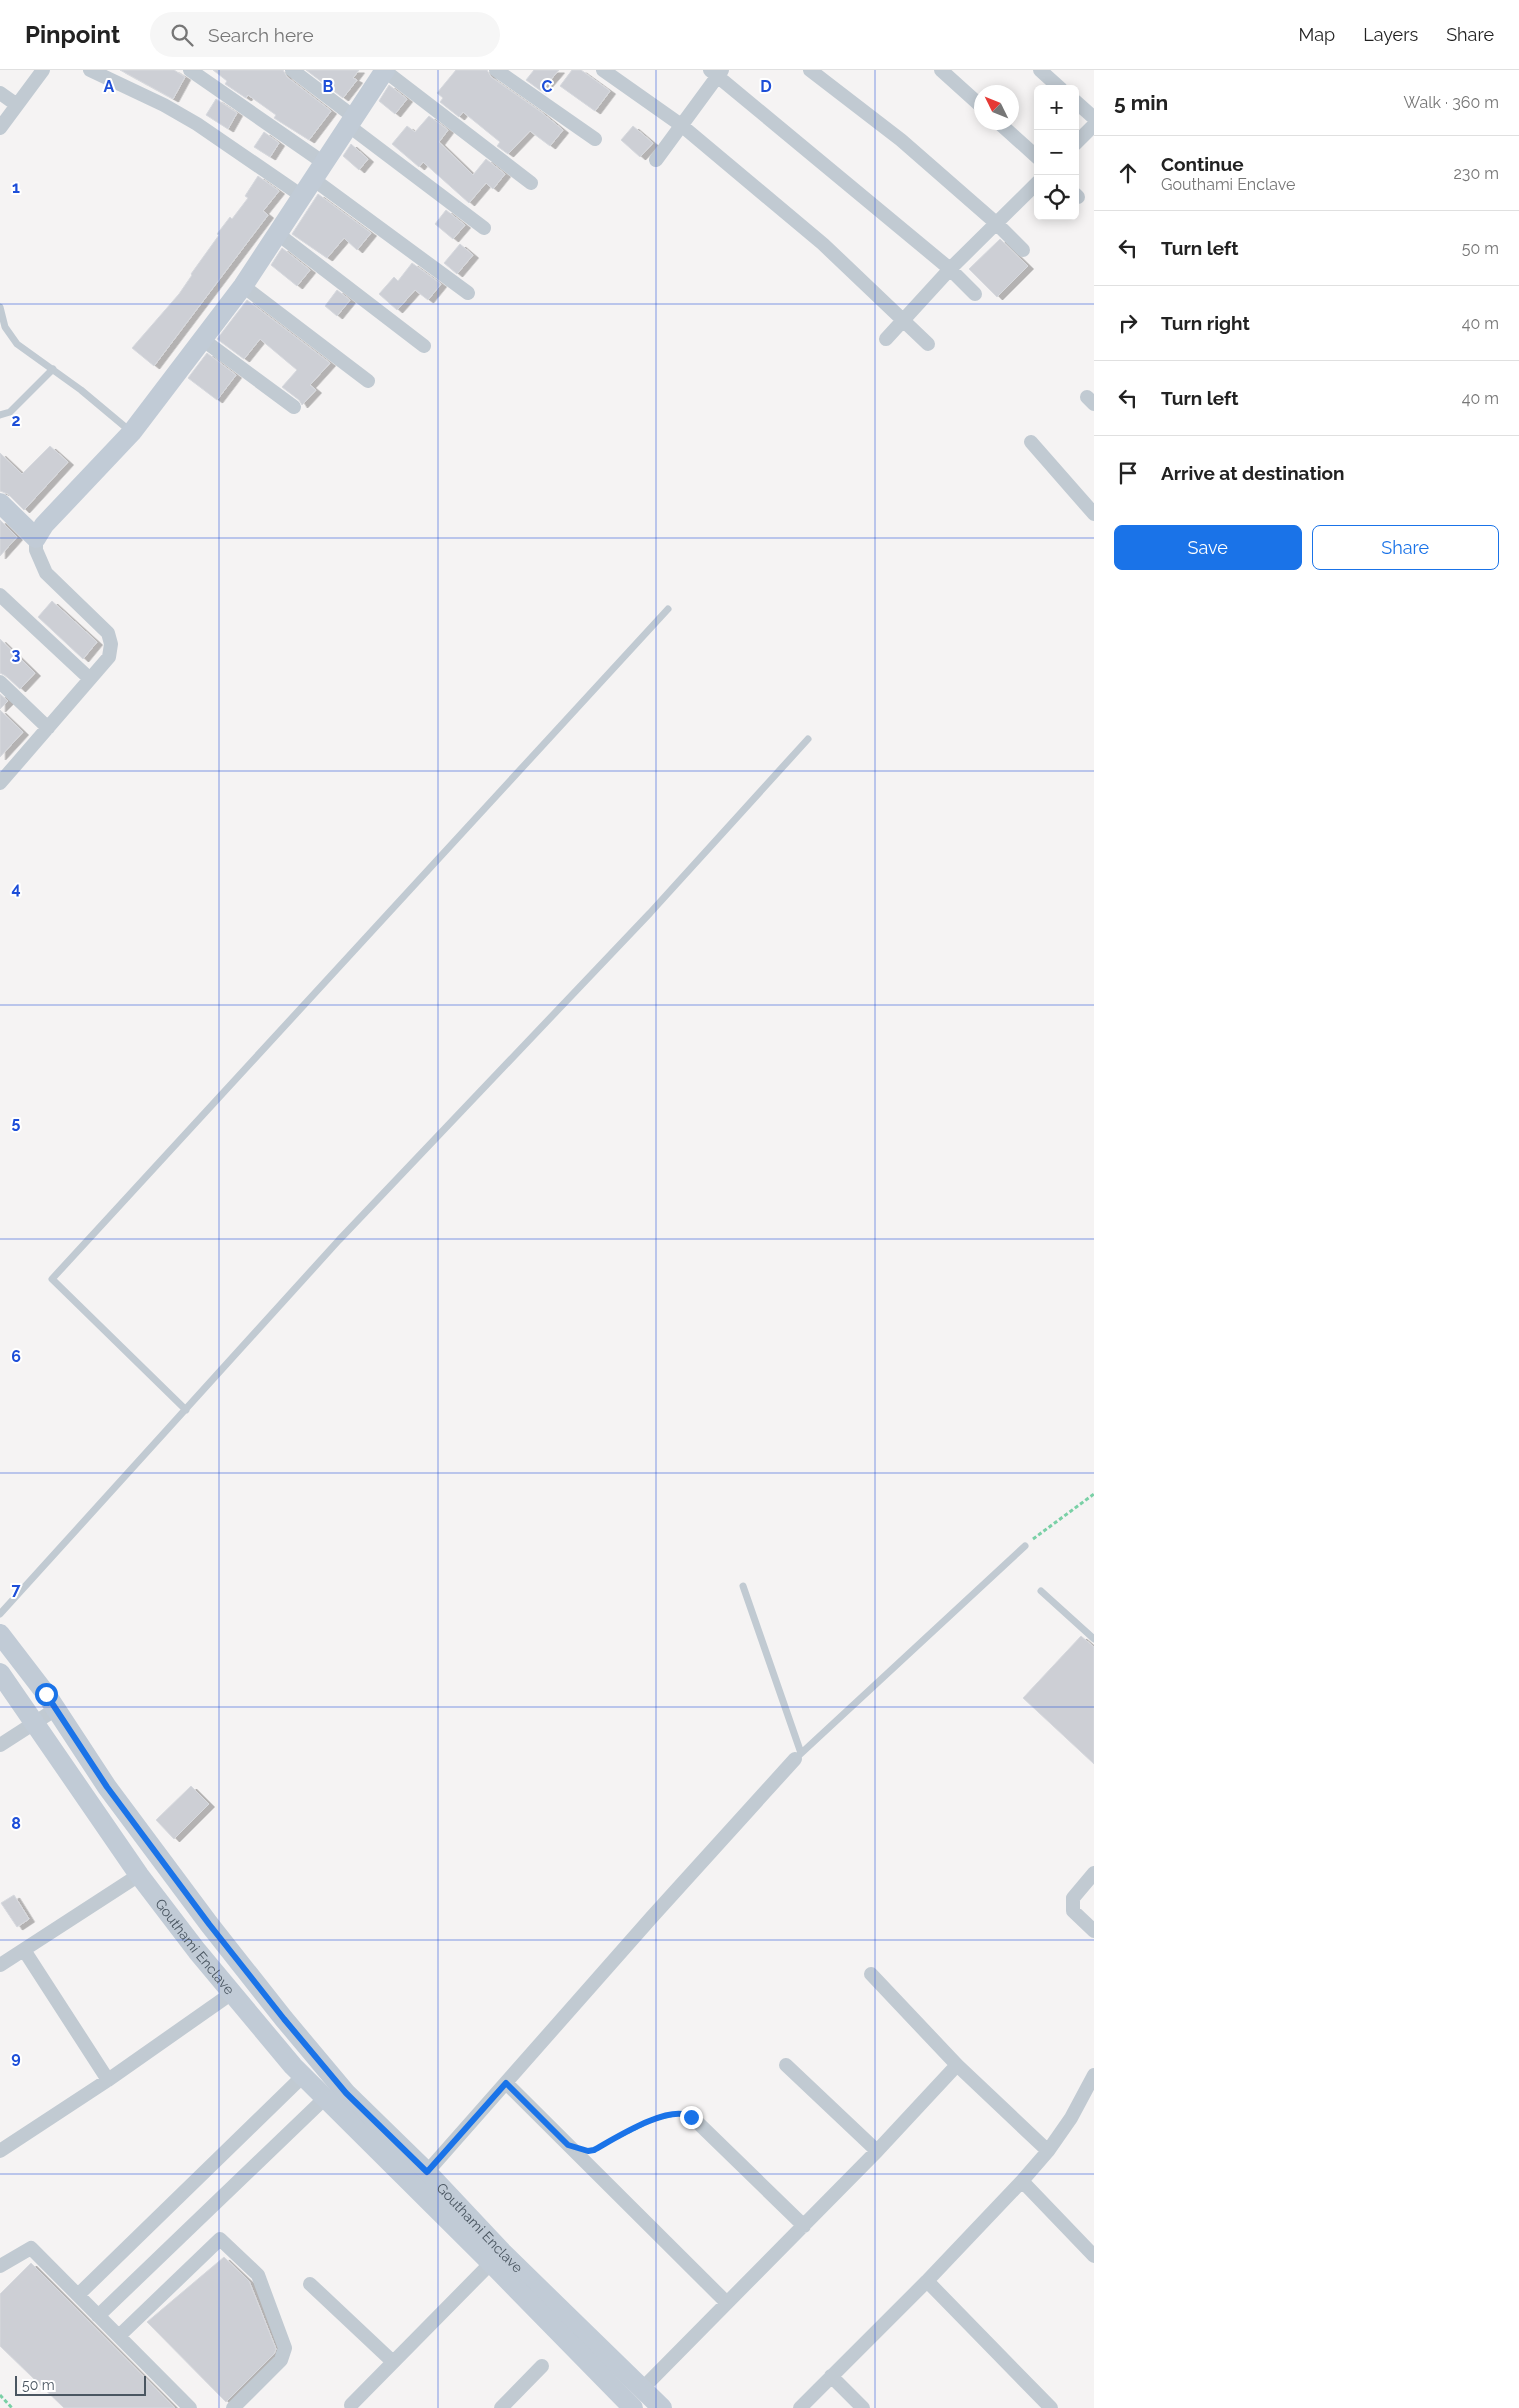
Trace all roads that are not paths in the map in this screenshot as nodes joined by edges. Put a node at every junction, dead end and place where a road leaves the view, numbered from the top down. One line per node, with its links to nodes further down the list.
1 (44, 70): 15 (street)
2 (90, 70): 30 (street)
3 (190, 70): 27 (street)
4 (292, 70): 18 (street)
5 (385, 70): 18 (street); 28 (street)
6 (496, 70): 23 (street)
7 (603, 70): 19 (street)
8 (810, 70): 31 (street)
9 (941, 70): 14 (street)
10 (1040, 70): 12 (street)
11 (716, 72): 19 (street); 35 (street)
12 (1057, 85)
13 (0, 93): 15 (street)
14 (974, 100)
15 (17, 105): 21 (street)
16 (1079, 105): 17 (street)
17 (1094, 118)
18 (352, 121): 27 (street); 32 (street)
19 (681, 125): 26 (street); 40 (street)
20 (1094, 126): 24 (street)
21 (0, 128)
22 (1007, 130): 25 (street)
23 (595, 139)
24 (1079, 140)
25 (1034, 154)
26 (656, 160)
27 (319, 171): 30 (street); 37 (street)
28 (531, 183)
29 (1034, 186): 31 (street)
30 (302, 196): 33 (street)
31 (996, 223): 34 (street); 35 (street)
32 (484, 228)
33 (278, 234): 36 (street); 44 (street)
34 (1023, 250)
35 (950, 270): 38 (street); 40 (street)
36 (243, 286): 41 (street); 46 (street)
37 (468, 293)
38 (975, 294)
39 (0, 307): 45 (lane)
40 (902, 320): 42 (street); 43 (street)
41 (202, 339): 47 (street); 49 (street)
42 (886, 339)
43 (928, 344)
44 (424, 346)
45 (53, 369): 48 (lane); 49 (lane)
46 (368, 380)
47 (294, 407)
48 (0, 415)
49 (132, 432): 53 (street)
50 (1031, 442): 52 (street)
51 (0, 504): 53 (street)
52 (1094, 514)
53 (36, 538): 56 (street)
54 (0, 595): 56 (street)
55 (668, 609): 61 (lane)
56 (90, 679): 58 (street)
57 (0, 682): 58 (street)
58 (48, 728): 60 (street)
59 (808, 739): 61 (lane)
60 (2, 778)
61 (186, 1410): 65 (lane)
62 (1024, 1546): 72 (lane)
63 (743, 1586): 72 (lane)
64 (1042, 1591): 67 (lane)
65 (0, 1614)
66 (0, 1634): 69 (street, Gouthami Enclave)
67 (1094, 1639)
68 (0, 1673): 70 (street, Gouthami Enclave)
69 (56, 1709): 70 (street); 92 (street, Gouthami Enclave)
70 (35, 1723): 71 (street); 74 (street, Gouthami Enclave)
71 (0, 1746)
72 (798, 1756): 85 (street)
73 (1094, 1873): 75 (street)
74 (139, 1875): 76 (street); 79 (street, Gouthami Enclave)
75 (1094, 1932)
76 (24, 1950): 77 (street); 84 (street)
77 (0, 1965)
78 (871, 1974): 81 (street)
79 (232, 1993): 83 (street, Gouthami Enclave); 84 (street)
80 (786, 2065): 89 (street)
81 (957, 2065): 89 (street); 90 (street)
82 (1094, 2075): 86 (street)
83 (303, 2076): 87 (street, Gouthami Enclave); 100 (street)
84 (108, 2080): 91 (street)
85 (506, 2083): 92 (street); 101 (street)
86 (1090, 2092): 90 (street)
87 (324, 2099): 96 (street, Gouthami Enclave); 102 (street)
88 (695, 2120): 94 (street)
89 (877, 2151): 94 (street)
90 (1048, 2151): 93 (street)
91 (0, 2152)
92 (427, 2172): 107 (street, Gouthami Enclave)
93 (1022, 2181): 95 (street); 98 (street)
94 (804, 2226): 101 (street)
95 (1094, 2256)
96 (491, 2263): 104 (street); 112 (street, Gouthami Enclave)
97 (0, 2266): 100 (street)
98 (927, 2281): 106 (street); 116 (street)
99 (310, 2284): 104 (street)
100 (78, 2295): 102 (street)
101 (726, 2302): 107 (street)
102 (98, 2316): 103 (street)
103 (119, 2336): 109 (street); 110 (street)
104 (394, 2362): 108 (street)
105 (542, 2366): 111 (street)
106 (831, 2376): 114 (street); 115 (street)
107 (642, 2389): 113 (street, Gouthami Enclave)
108 (351, 2405)
109 (190, 2408)
110 (233, 2408)
111 (501, 2408)
112 (633, 2408)
113 (662, 2408)
114 (800, 2408)
115 (863, 2408)
116 (1051, 2408)

